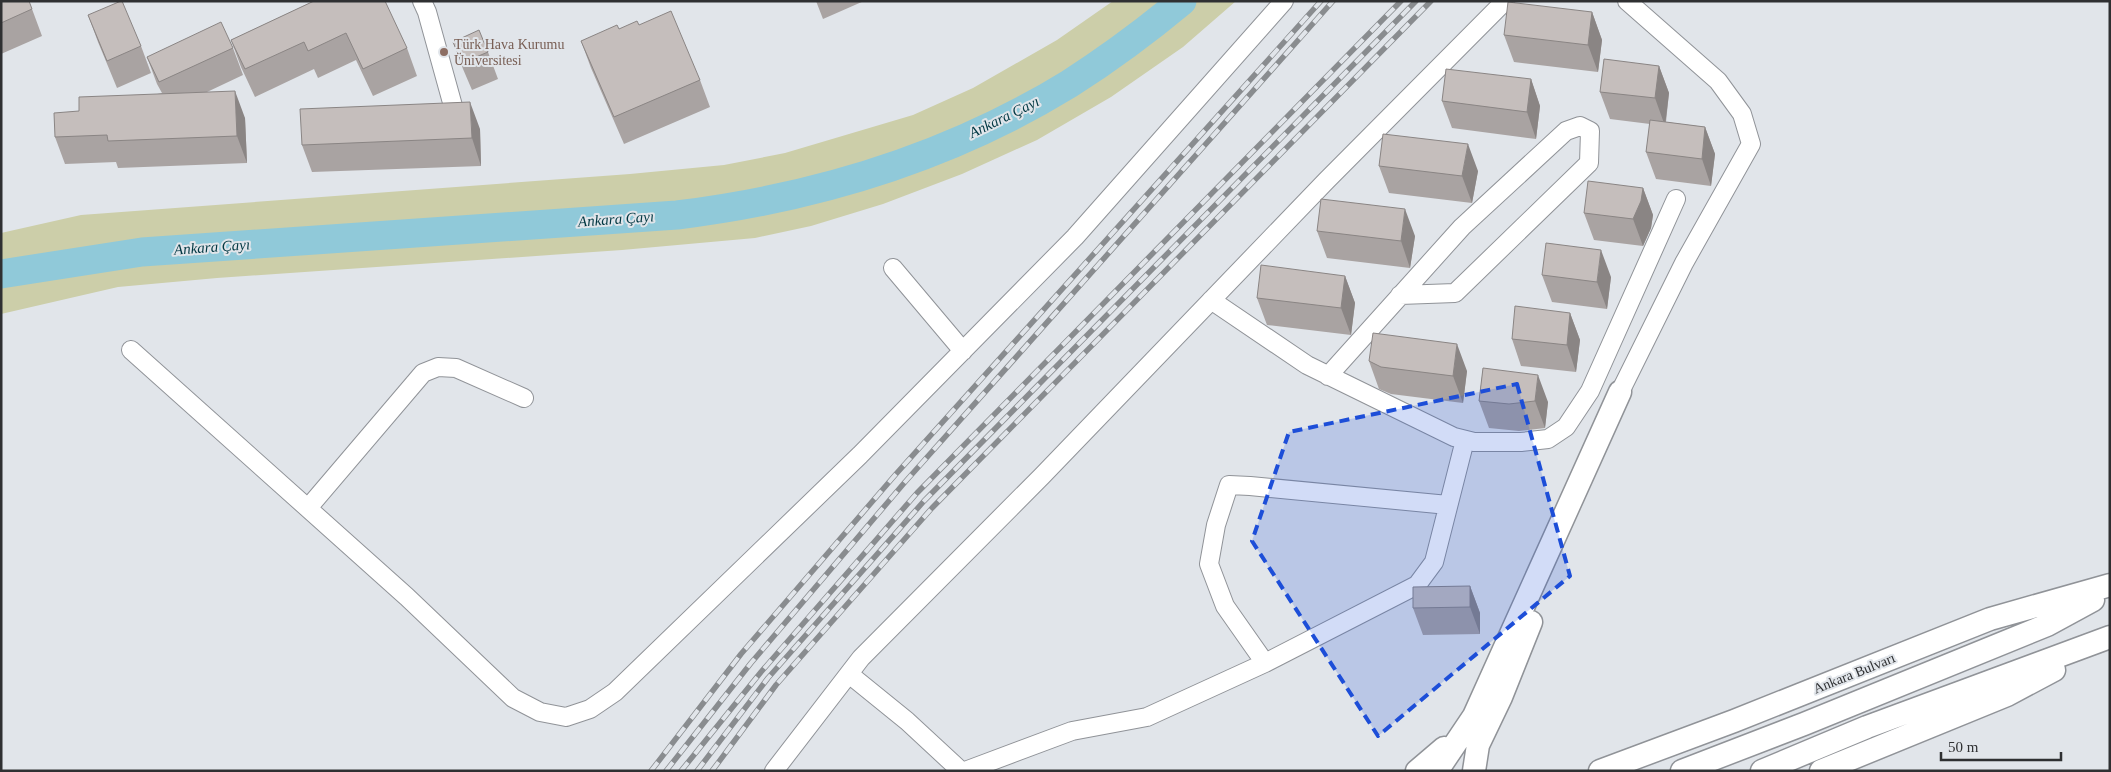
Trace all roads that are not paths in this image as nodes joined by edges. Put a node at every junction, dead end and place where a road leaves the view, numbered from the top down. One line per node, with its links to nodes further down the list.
1 (422, 1): 5 (street)
2 (1284, 1): 11 (street)
3 (1505, 1): 9 (street)
4 (1627, 1): 13 (street)
5 (453, 106)
6 (1676, 200): 15 (street)
7 (892, 268): 11 (street)
8 (1400, 296): 8 (street); 12 (street)
9 (1211, 300): 12 (street); 22 (street)
10 (131, 350): 17 (street)
11 (963, 351): 17 (street)
12 (1328, 376): 15 (street)
13 (1620, 392): 23 (main road); 29 (main road)
14 (524, 398): 17 (street)
15 (1465, 440): 16 (street)
16 (1448, 505): 21 (street); 21 (street)
17 (308, 508)
18 (2110, 585): 30 (main road, Ankara Bulvarı)
19 (2110, 591): 31 (main road, Ankara Bulvarı)
20 (2110, 639): 32 (main road); 33 (main road)
21 (1265, 663): 26 (street)
22 (849, 674): 24 (street); 25 (street)
23 (1474, 716): 27 (main road); 28 (main road)
24 (774, 771)
25 (961, 771)
26 (965, 771)
27 (1417, 771)
28 (1437, 771)
29 (1474, 771)
30 (1600, 771)
31 (1682, 771)
32 (1762, 771)
33 (1821, 771)

